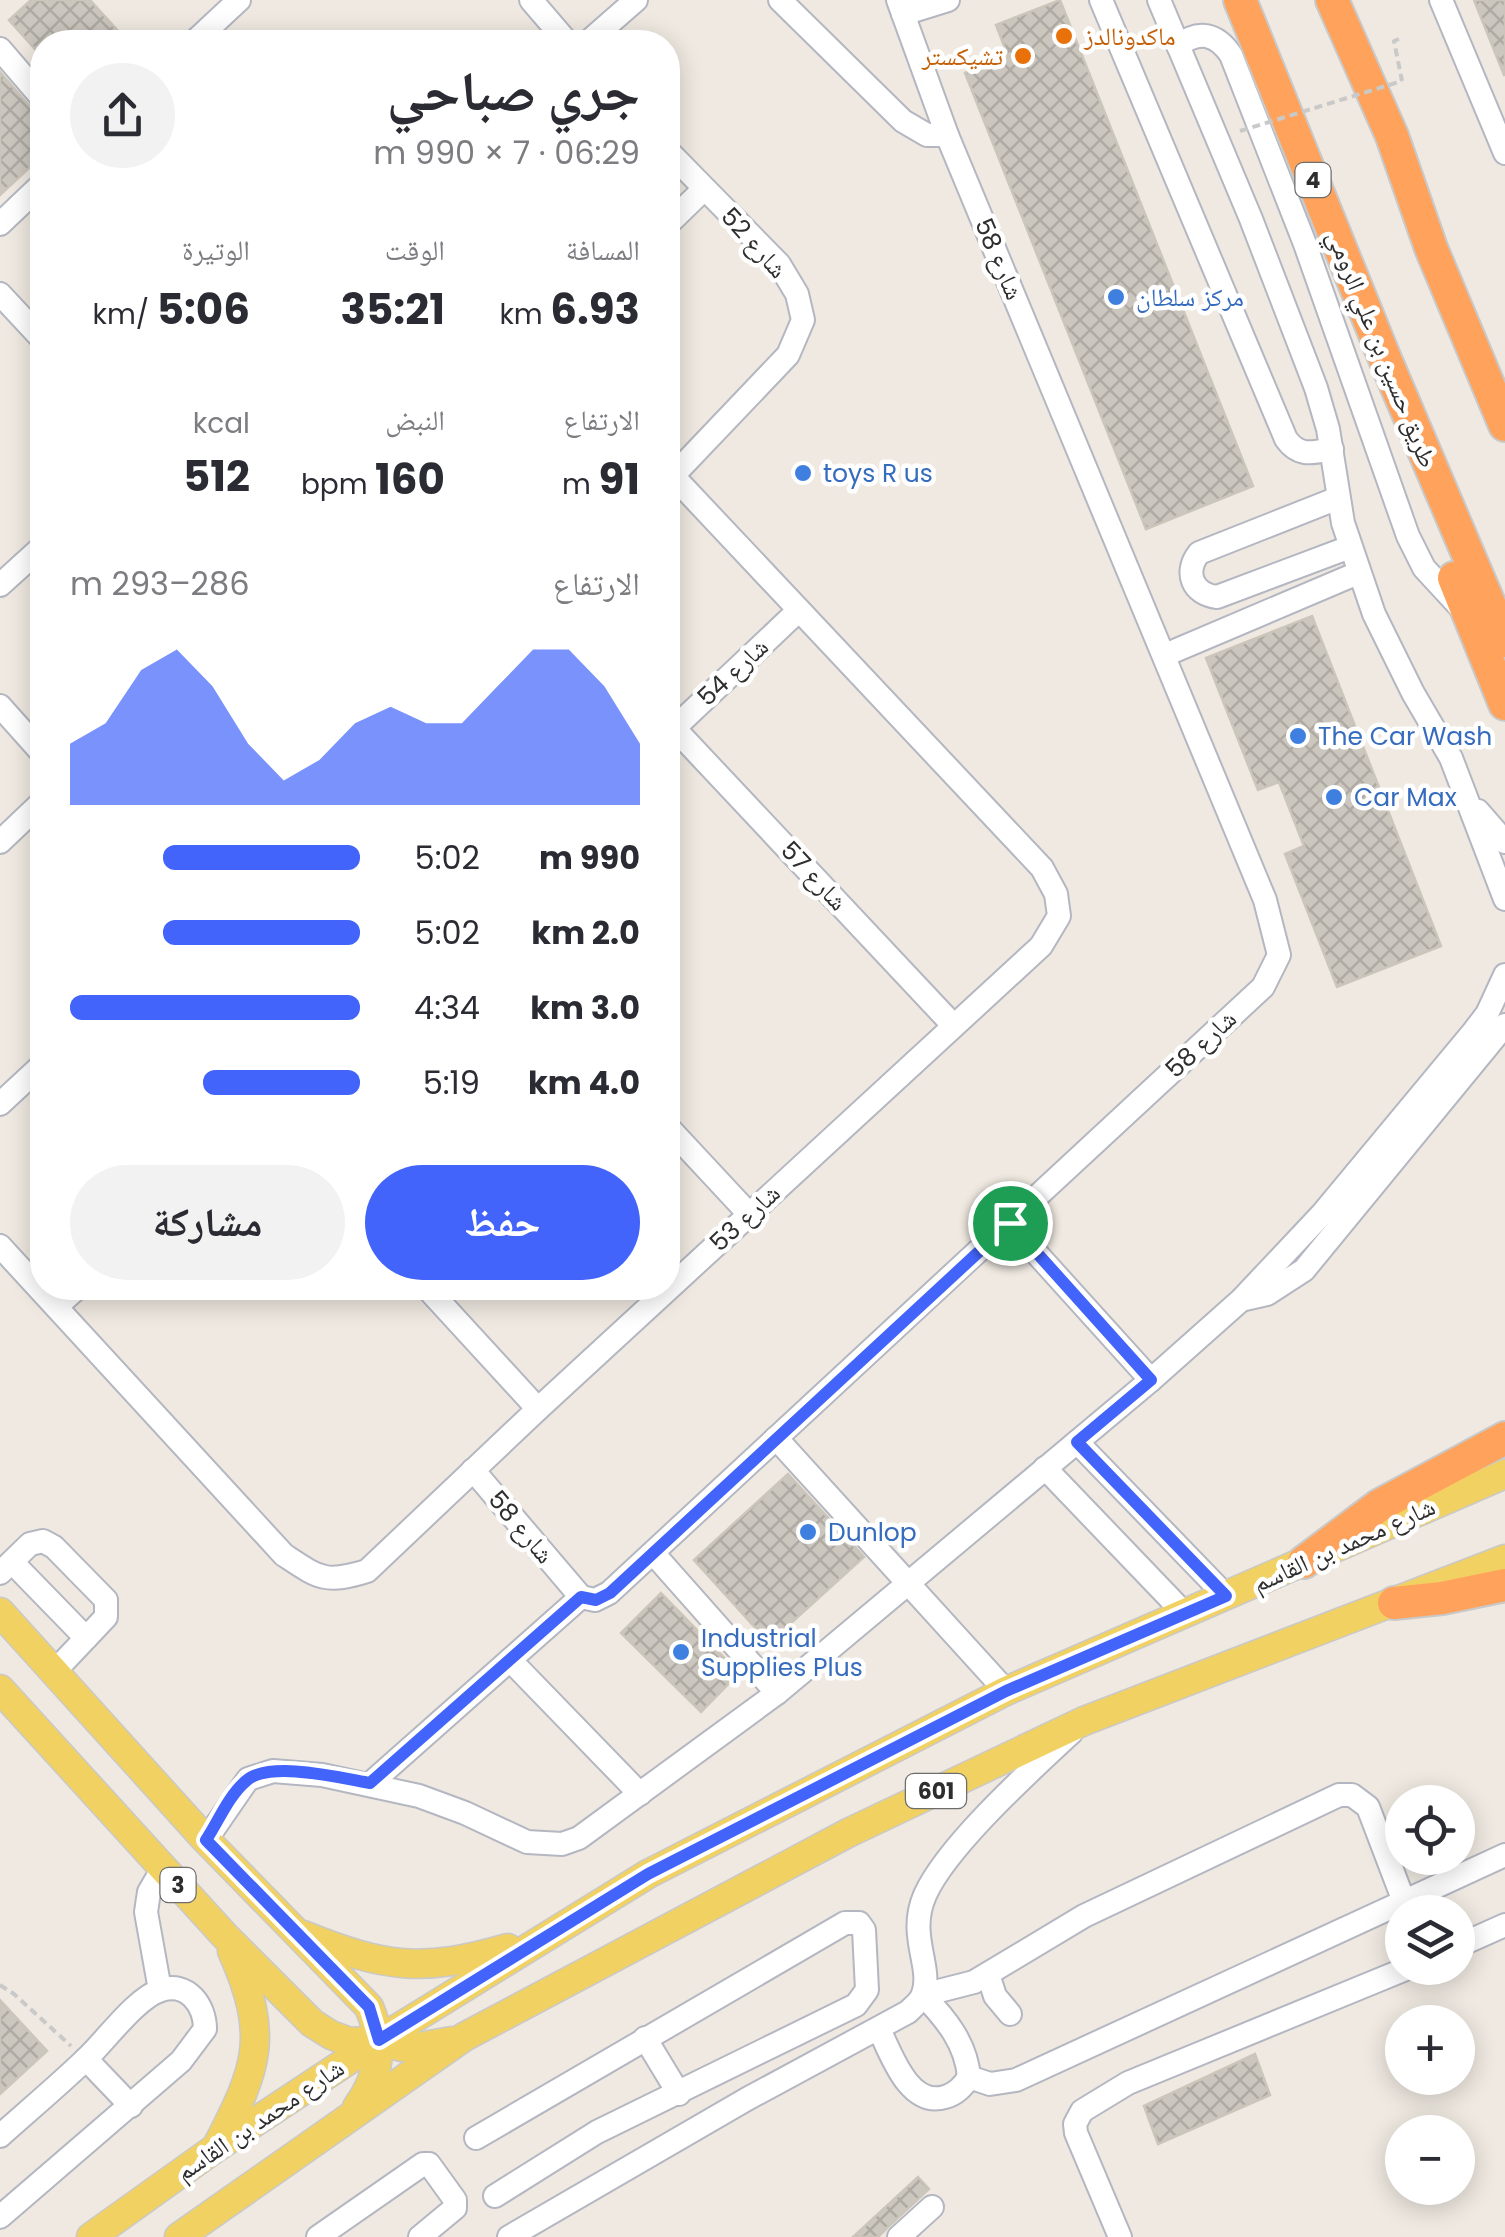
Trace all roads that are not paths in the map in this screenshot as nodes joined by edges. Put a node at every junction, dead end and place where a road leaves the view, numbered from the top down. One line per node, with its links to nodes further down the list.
1 (239, 0): 12 (street)
2 (530, 0): 13 (street)
3 (636, 0): 14 (street)
4 (780, 0): 18 (street)
5 (948, 0): 11 (street)
6 (1102, 0): 31 (street)
7 (1240, 0): 28 (highway, طريق حسين بن علي الرومي / 4)
8 (1332, 0): 19 (highway)
9 (1441, 0): 20 (street)
10 (1162, 1): 15 (street)
11 (901, 7): 18 (street, شارع 58)
12 (207, 30)
13 (556, 30)
14 (602, 30)
15 (1178, 46): 31 (street); 40 (street)
16 (0, 49): 17 (street)
17 (30, 84)
18 (947, 136): 42 (street, شارع 58)
19 (1392, 136): 29 (highway); 30 (highway)
20 (1505, 153)
21 (680, 163): 22 (street, شارع 52)
22 (704, 189): 24 (street); 32 (street, شارع 52)
23 (30, 195): 25 (street)
24 (680, 212)
25 (0, 224)
26 (0, 294): 27 (street)
27 (30, 326)
28 (1385, 359): 40 (highway); 41 (highway, طريق حسين بن علي الرومي / 4)
29 (1505, 369)
30 (1505, 425)
31 (1332, 449): 34 (street)
32 (680, 468)
33 (680, 488): 39 (street, شارع 53)
34 (1338, 498): 35 (street); 35 (street)
35 (1350, 548): 37 (street)
36 (30, 558): 38 (street)
37 (1358, 573): 42 (street); 48 (street)
38 (0, 585)
39 (800, 610): 45 (street, شارع 54); 54 (street, شارع 53)
40 (1469, 615): 43 (highway)
41 (1505, 641)
42 (1165, 655): 60 (street, شارع 58)
43 (1505, 704)
44 (0, 706): 46 (street)
45 (680, 723)
46 (30, 740)
47 (680, 740): 54 (street, شارع 57)
48 (1472, 805): 51 (street); 52 (street)
49 (30, 813): 50 (street)
50 (0, 842)
51 (1505, 842)
52 (1505, 899)
53 (1505, 974): 68 (street)
54 (953, 1024): 59 (street, شارع 53)
55 (1505, 1025): 68 (street)
56 (30, 1076): 57 (street)
57 (0, 1104)
58 (680, 1140): 59 (street)
59 (749, 1214): 63 (street, شارع 53)
60 (1010, 1223): 70 (street); 72 (street, شارع 58)
61 (0, 1246): 62 (street, شارع 53)
62 (30, 1278)
63 (680, 1278)
64 (51, 1300): 69 (street, شارع 53)
65 (64, 1300): 69 (street)
66 (437, 1300): 71 (street)
67 (656, 1300): 71 (street, شارع 53)
68 (1241, 1300): 70 (street)
69 (57, 1306): 76 (street, شارع 53)
70 (1151, 1380): 74 (street)
71 (538, 1409): 76 (street, شارع 53)
72 (776, 1438): 78 (street, شارع 58); 82 (street)
73 (1505, 1438): 80 (highway)
74 (1077, 1442): 75 (street); 84 (street)
75 (1045, 1468): 82 (street); 88 (street)
76 (473, 1470): 85 (street, شارع 58)
77 (1505, 1474): 80 (main road, شارع محمد بن القاسم / 601)
78 (653, 1553): 85 (street, شارع 58); 94 (street)
79 (1505, 1559): 86 (main road, شارع محمد بن القاسم / 601)
80 (1304, 1562): 84 (main road, شارع محمد بن القاسم / 601)
81 (6, 1567): 89 (street); 89 (street)
82 (906, 1583): 93 (street); 94 (street)
83 (1505, 1585): 86 (highway)
84 (1226, 1596): 88 (main road, شارع محمد بن القاسم / 601)
85 (581, 1597): 90 (street)
86 (1394, 1602): 95 (main road, شارع محمد بن القاسم / 601)
87 (0, 1612): 91 (main road, 3)
88 (1184, 1613): 93 (main road, شارع محمد بن القاسم / 601)
89 (86, 1638): 91 (street)
90 (510, 1660): 96 (street); 97 (street)
91 (53, 1673): 98 (main road, 3)
92 (0, 1688): 100 (main road, 3)
93 (1006, 1691): 108 (main road, شارع محمد بن القاسم / 601)
94 (777, 1693): 97 (street)
95 (1084, 1721): 112 (street); 115 (main road, شارع محمد بن القاسم / 601)
96 (370, 1783): 97 (street); 98 (street)
97 (640, 1794)
98 (206, 1840): 105 (main road, 3)
99 (1505, 1855): 102 (street)
100 (163, 1868): 106 (main road, 3); 111 (street)
101 (1401, 1895): 109 (street)
102 (1429, 1895)
103 (1385, 1916): 119 (street)
104 (1505, 1924): 107 (street)
105 (293, 1932): 108 (main road); 117 (main road, 3)
106 (225, 1936): 117 (main road, 3); 126 (main road)
107 (1475, 1938)
108 (538, 1940): 117 (main road, شارع محمد بن القاسم / 601)
109 (988, 1974): 112 (street); 113 (street)
110 (1385, 1977): 138 (street)
111 (160, 1990): 118 (street); 121 (street)
112 (923, 1995): 114 (street); 119 (street)
113 (1010, 2014)
114 (878, 2029): 119 (street); 127 (street)
115 (464, 2038): 117 (main road); 122 (main road, شارع محمد بن القاسم / 601)
116 (645, 2038): 120 (street); 120 (street); 125 (street)
117 (379, 2040): 122 (main road); 126 (main road, شارع محمد بن القاسم / 601)
118 (86, 2059): 121 (street); 124 (street)
119 (968, 2077)
120 (680, 2094): 123 (street)
121 (131, 2106): 130 (street)
122 (353, 2113): 133 (main road, شارع محمد بن القاسم / 601)
123 (605, 2128): 127 (street); 128 (street)
124 (0, 2136)
125 (476, 2138)
126 (216, 2147): 132 (main road, شارع محمد بن القاسم / 601)
127 (628, 2166): 131 (street)
128 (495, 2196)
129 (932, 2208): 137 (street)
130 (0, 2217)
131 (536, 2231): 136 (street)
132 (91, 2237)
133 (179, 2237)
134 (318, 2237): 135 (street)
135 (420, 2237)
136 (510, 2237)
137 (899, 2237)
138 (1120, 2237)

